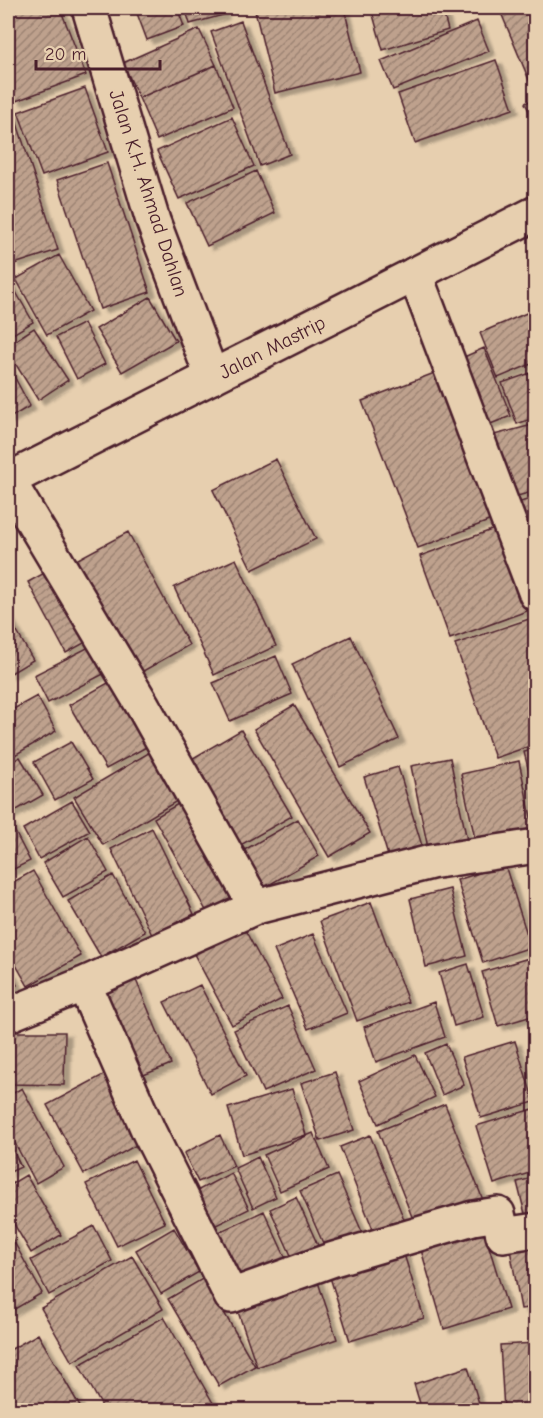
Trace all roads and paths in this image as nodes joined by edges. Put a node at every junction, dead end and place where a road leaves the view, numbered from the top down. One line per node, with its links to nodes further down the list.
1 (89, 8): 4 (street, Jalan K.H. Ahmad Dahlan)
2 (536, 213): 3 (street, Jalan Mastrip)
3 (415, 274): 4 (street, Jalan Mastrip); 6 (street)
4 (212, 377): 5 (street, Jalan Mastrip)
5 (8, 480): 8 (street)
6 (536, 594)
7 (536, 846): 8 (street)
8 (256, 907): 9 (street)
9 (84, 984): 10 (street); 11 (street)
10 (8, 1015)
11 (536, 1230)

